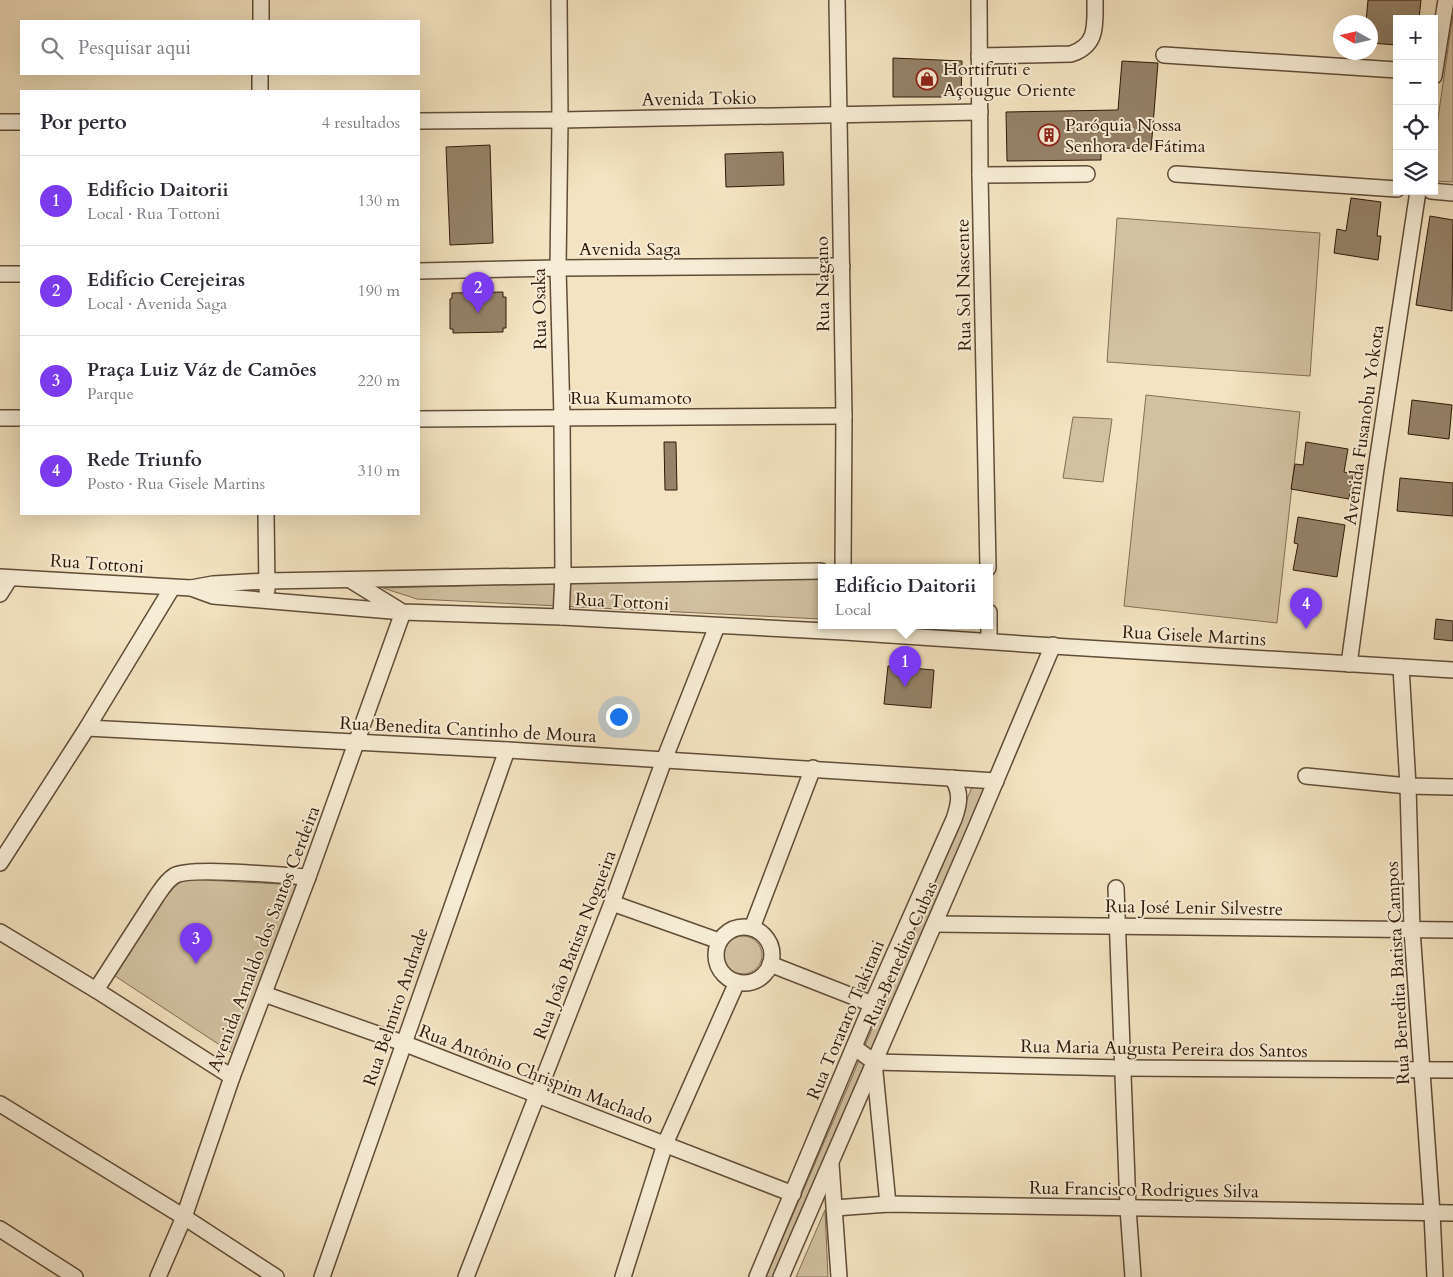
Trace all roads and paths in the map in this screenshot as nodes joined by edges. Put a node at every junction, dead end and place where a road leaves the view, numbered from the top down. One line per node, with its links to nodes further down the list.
1 (260, 0): 7 (street)
2 (559, 0): 16 (street, Rua Osaka)
3 (837, 0): 15 (street, Rua Nagano)
4 (979, 0): 9 (street, Rua Sol Nascente)
5 (1095, 0): 9 (street)
6 (1446, 0): 10 (street)
7 (260, 20)
8 (1164, 55): 11 (street)
9 (979, 56): 14 (street, Rua Sol Nascente)
10 (1436, 60)
11 (1393, 70)
12 (260, 75): 13 (street)
13 (260, 90)
14 (980, 112): 15 (street, Avenida Tokio); 22 (street, Rua Sol Nascente)
15 (839, 115): 16 (street, Avenida Tokio); 27 (street, Rua Nagano)
16 (560, 120): 17 (street, Avenida Tokio); 28 (street, Rua Osaka)
17 (420, 121)
18 (0, 122): 19 (street)
19 (20, 122)
20 (1087, 174): 22 (street)
21 (1176, 174): 23 (street)
22 (980, 175): 39 (street, Rua Sol Nascente)
23 (1393, 189)
24 (1438, 192): 25 (street)
25 (1453, 193)
26 (1417, 195): 57 (street, Avenida Fusanobu Yokota)
27 (842, 266): 28 (street, Avenida Saga); 32 (street, Rua Nagano)
28 (558, 268): 29 (street, Avenida Saga); 33 (street, Rua Osaka)
29 (420, 271)
30 (0, 274): 31 (street)
31 (20, 274)
32 (844, 416): 33 (street, Rua Kumamoto); 38 (street, Rua Nagano)
33 (562, 417): 36 (street, Rua Kumamoto); 41 (street, Rua Osaka)
34 (0, 418): 35 (street)
35 (20, 418)
36 (420, 419)
37 (266, 515): 44 (street)
38 (844, 564)
39 (988, 564)
40 (818, 571): 41 (street, Rua Tottoni)
41 (564, 575): 43 (street, Rua Tottoni); 50 (street, Rua Osaka)
42 (5, 577): 45 (street, Rua Tottoni); 47 (street)
43 (352, 580): 44 (street, Rua Tottoni); 49 (street)
44 (267, 581): 46 (street, Rua Tottoni); 48 (street)
45 (172, 588): 46 (street, Rua Tottoni); 60 (street)
46 (191, 588): 48 (street, Rua Tottoni)
47 (0, 594)
48 (268, 602): 49 (street, Rua Tottoni)
49 (403, 612): 50 (street, Rua Tottoni); 61 (street, Avenida Arnaldo dos Santos Cerdeira)
50 (562, 617): 51 (street, Rua Tottoni)
51 (717, 626): 52 (street, Rua Tottoni); 63 (street, Rua João Batista Nogueira)
52 (818, 628)
53 (844, 629): 55 (street, Rua Tottoni)
54 (989, 629): 55 (street)
55 (989, 641): 56 (street, Rua Tottoni)
56 (1053, 646): 57 (street, Rua Gisele Martins); 67 (street, Rua Benedito Cubas)
57 (1349, 664): 58 (street, Rua Gisele Martins)
58 (1401, 667): 59 (street, Rua Gisele Martins); 68 (street, Rua Benedita Batista Campos)
59 (1453, 670)
60 (87, 728): 61 (street, Rua Benedita Cantinho de Moura); 72 (street)
61 (357, 742): 62 (street, Rua Benedita Cantinho de Moura); 73 (street, Avenida Arnaldo dos Santos Cerdeira)
62 (507, 750): 63 (street, Rua Benedita Cantinho de Moura); 88 (street, Rua Belmiro Andrade)
63 (664, 760): 64 (street, Rua Benedita Cantinho de Moura); 75 (street, Rua João Batista Nogueira)
64 (813, 768): 66 (street, Rua Benedita Cantinho de Moura); 78 (street)
65 (1306, 776): 68 (street)
66 (952, 778): 67 (street, Rua Benedita Cantinho de Moura); 70 (street, Rua Torataro Takitani)
67 (996, 781): 71 (street, Rua Benedito Cubas)
68 (1408, 786): 69 (street); 79 (street, Rua Benedita Batista Campos)
69 (1453, 787)
70 (954, 819): 71 (street); 87 (street, Rua Torataro Takitani)
71 (976, 830): 76 (street, Rua Benedito Cubas)
72 (0, 863)
73 (308, 877): 85 (street); 86 (street, Avenida Arnaldo dos Santos Cerdeira)
74 (1116, 888): 77 (street)
75 (612, 903): 82 (street); 95 (street, Rua João Batista Nogueira)
76 (935, 924): 77 (street, Rua José Lenir Silvestre); 90 (street, Rua Benedito Cubas)
77 (1117, 926): 79 (street, Rua José Lenir Silvestre); 91 (street)
78 (752, 928): 82 (street); 83 (street)
79 (1412, 930): 80 (street, Rua José Lenir Silvestre); 92 (street, Rua Benedita Batista Campos)
80 (1453, 930)
81 (0, 932): 85 (street)
82 (719, 941): 84 (street)
83 (770, 964): 84 (street); 87 (street)
84 (737, 982): 97 (street)
85 (96, 990): 94 (street)
86 (264, 994): 88 (street, Rua Antônio Chrispim Machado); 94 (street, Avenida Arnaldo dos Santos Cerdeira)
87 (872, 1004): 89 (street, Rua Torataro Takitani)
88 (403, 1043): 95 (street, Rua Antônio Chrispim Machado); 110 (street, Rua Belmiro Andrade)
89 (854, 1046): 90 (street); 99 (street, Rua Torataro Takitani)
90 (874, 1062): 91 (street, Rua Maria Augusta Pereira dos Santos); 98 (street, Rua Benedito Cubas); 100 (street)
91 (1123, 1068): 92 (street, Rua Maria Augusta Pereira dos Santos); 102 (street)
92 (1421, 1070): 93 (street, Rua Maria Augusta Pereira dos Santos); 103 (street, Rua Benedita Batista Campos)
93 (1453, 1070)
94 (232, 1077): 105 (street, Avenida Arnaldo dos Santos Cerdeira)
95 (537, 1096): 97 (street, Rua Antônio Chrispim Machado); 111 (street, Rua João Batista Nogueira)
96 (0, 1104): 105 (street)
97 (665, 1144): 99 (street, Rua Antônio Chrispim Machado); 112 (street)
98 (831, 1162): 101 (street); 114 (street, Rua Benedito Cubas)
99 (793, 1194): 113 (street, Rua Torataro Takitani)
100 (888, 1204): 101 (street, Rua Francisco Rodrigues Silva); 102 (street, Rua Francisco Rodrigues Silva)
101 (835, 1208): 115 (street)
102 (1128, 1208): 103 (street, Rua Francisco Rodrigues Silva); 116 (street)
103 (1432, 1213): 104 (street, Rua Francisco Rodrigues Silva); 117 (street, Rua Benedita Batista Campos)
104 (1453, 1213)
105 (184, 1217): 108 (street, Avenida Arnaldo dos Santos Cerdeira); 109 (street)
106 (0, 1229): 107 (street)
107 (75, 1277)
108 (158, 1277)
109 (276, 1277)
110 (322, 1277)
111 (466, 1277)
112 (623, 1277)
113 (757, 1277)
114 (781, 1277)
115 (839, 1277)
116 (1132, 1277)
117 (1434, 1277)

